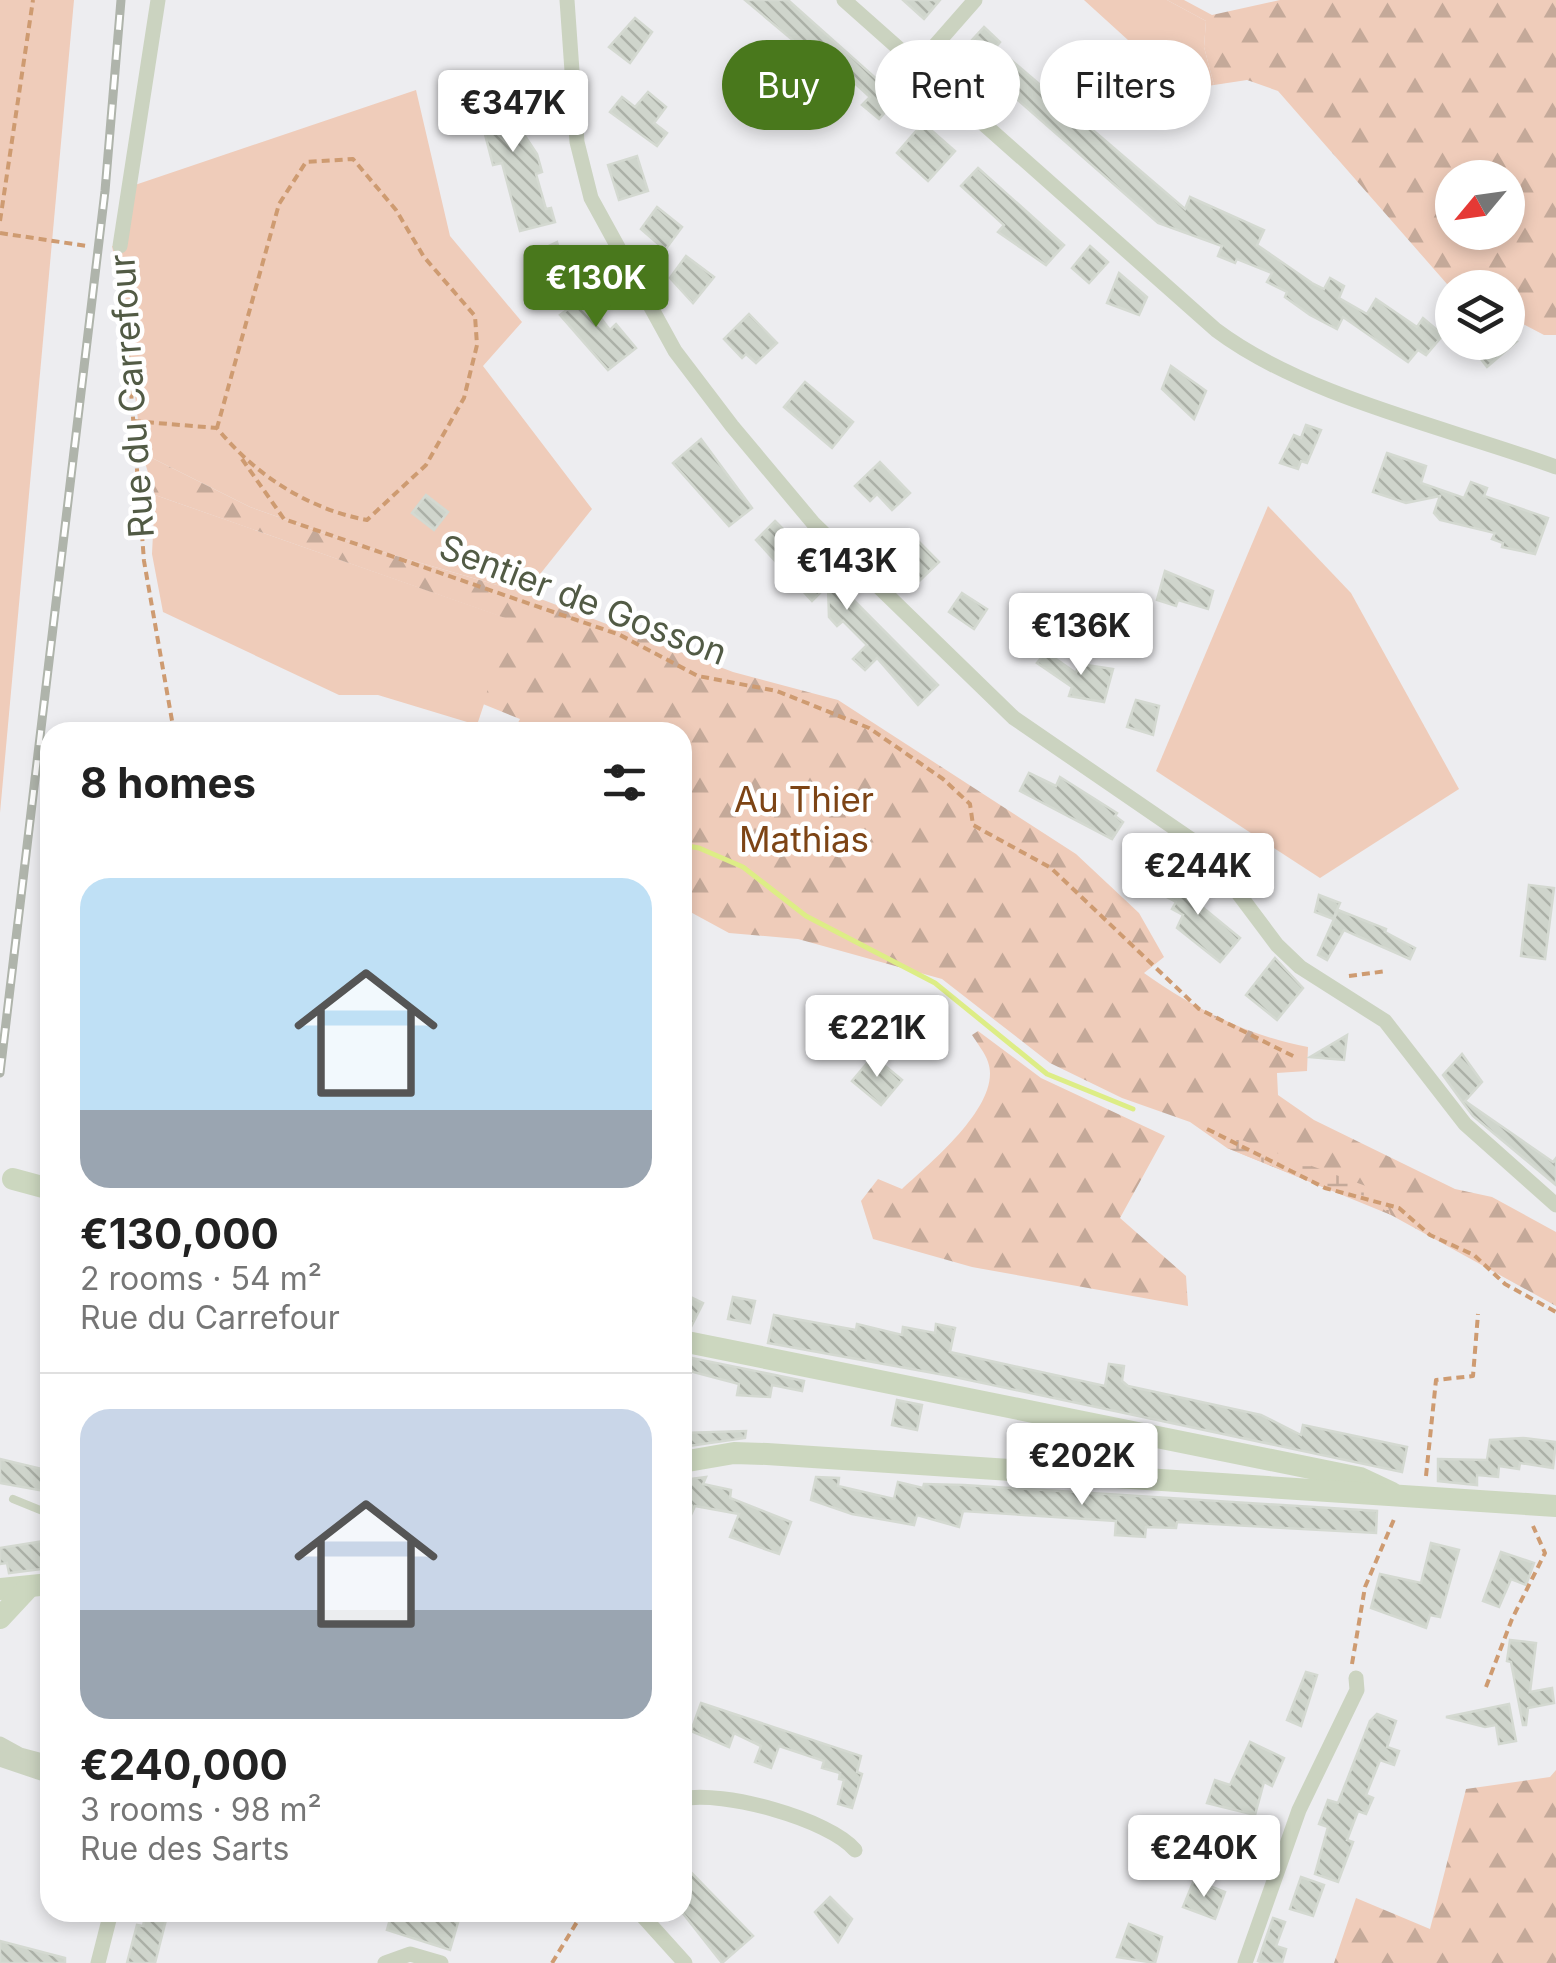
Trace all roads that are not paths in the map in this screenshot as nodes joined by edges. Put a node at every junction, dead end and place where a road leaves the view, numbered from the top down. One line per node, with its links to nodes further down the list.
1 (158, 0): 8 (street, Rue du Carrefour)
2 (566, 0): 12 (street)
3 (844, 0): 5 (street)
4 (975, 0): 6 (street)
5 (890, 40)
6 (939, 40)
7 (992, 130): 9 (street)
8 (120, 246)
9 (1556, 467)
10 (13, 1178): 11 (street)
11 (40, 1186)
12 (1556, 1206)
13 (692, 1343): 15 (street)
14 (692, 1460): 15 (street)
15 (1396, 1493): 17 (street)
16 (13, 1499): 18 (lane)
17 (1550, 1502)
18 (40, 1510)
19 (39, 1586): 20 (street); 21 (street)
20 (0, 1590)
21 (0, 1618)
22 (1356, 1678): 35 (street)
23 (0, 1744): 25 (street)
24 (0, 1759): 26 (street)
25 (40, 1760)
26 (40, 1773)
27 (692, 1798): 28 (street)
28 (855, 1850)
29 (108, 1922): 31 (street)
30 (648, 1922): 34 (street)
31 (98, 1963)
32 (384, 1963): 33 (street)
33 (441, 1963)
34 (684, 1963)
35 (1245, 1963)

